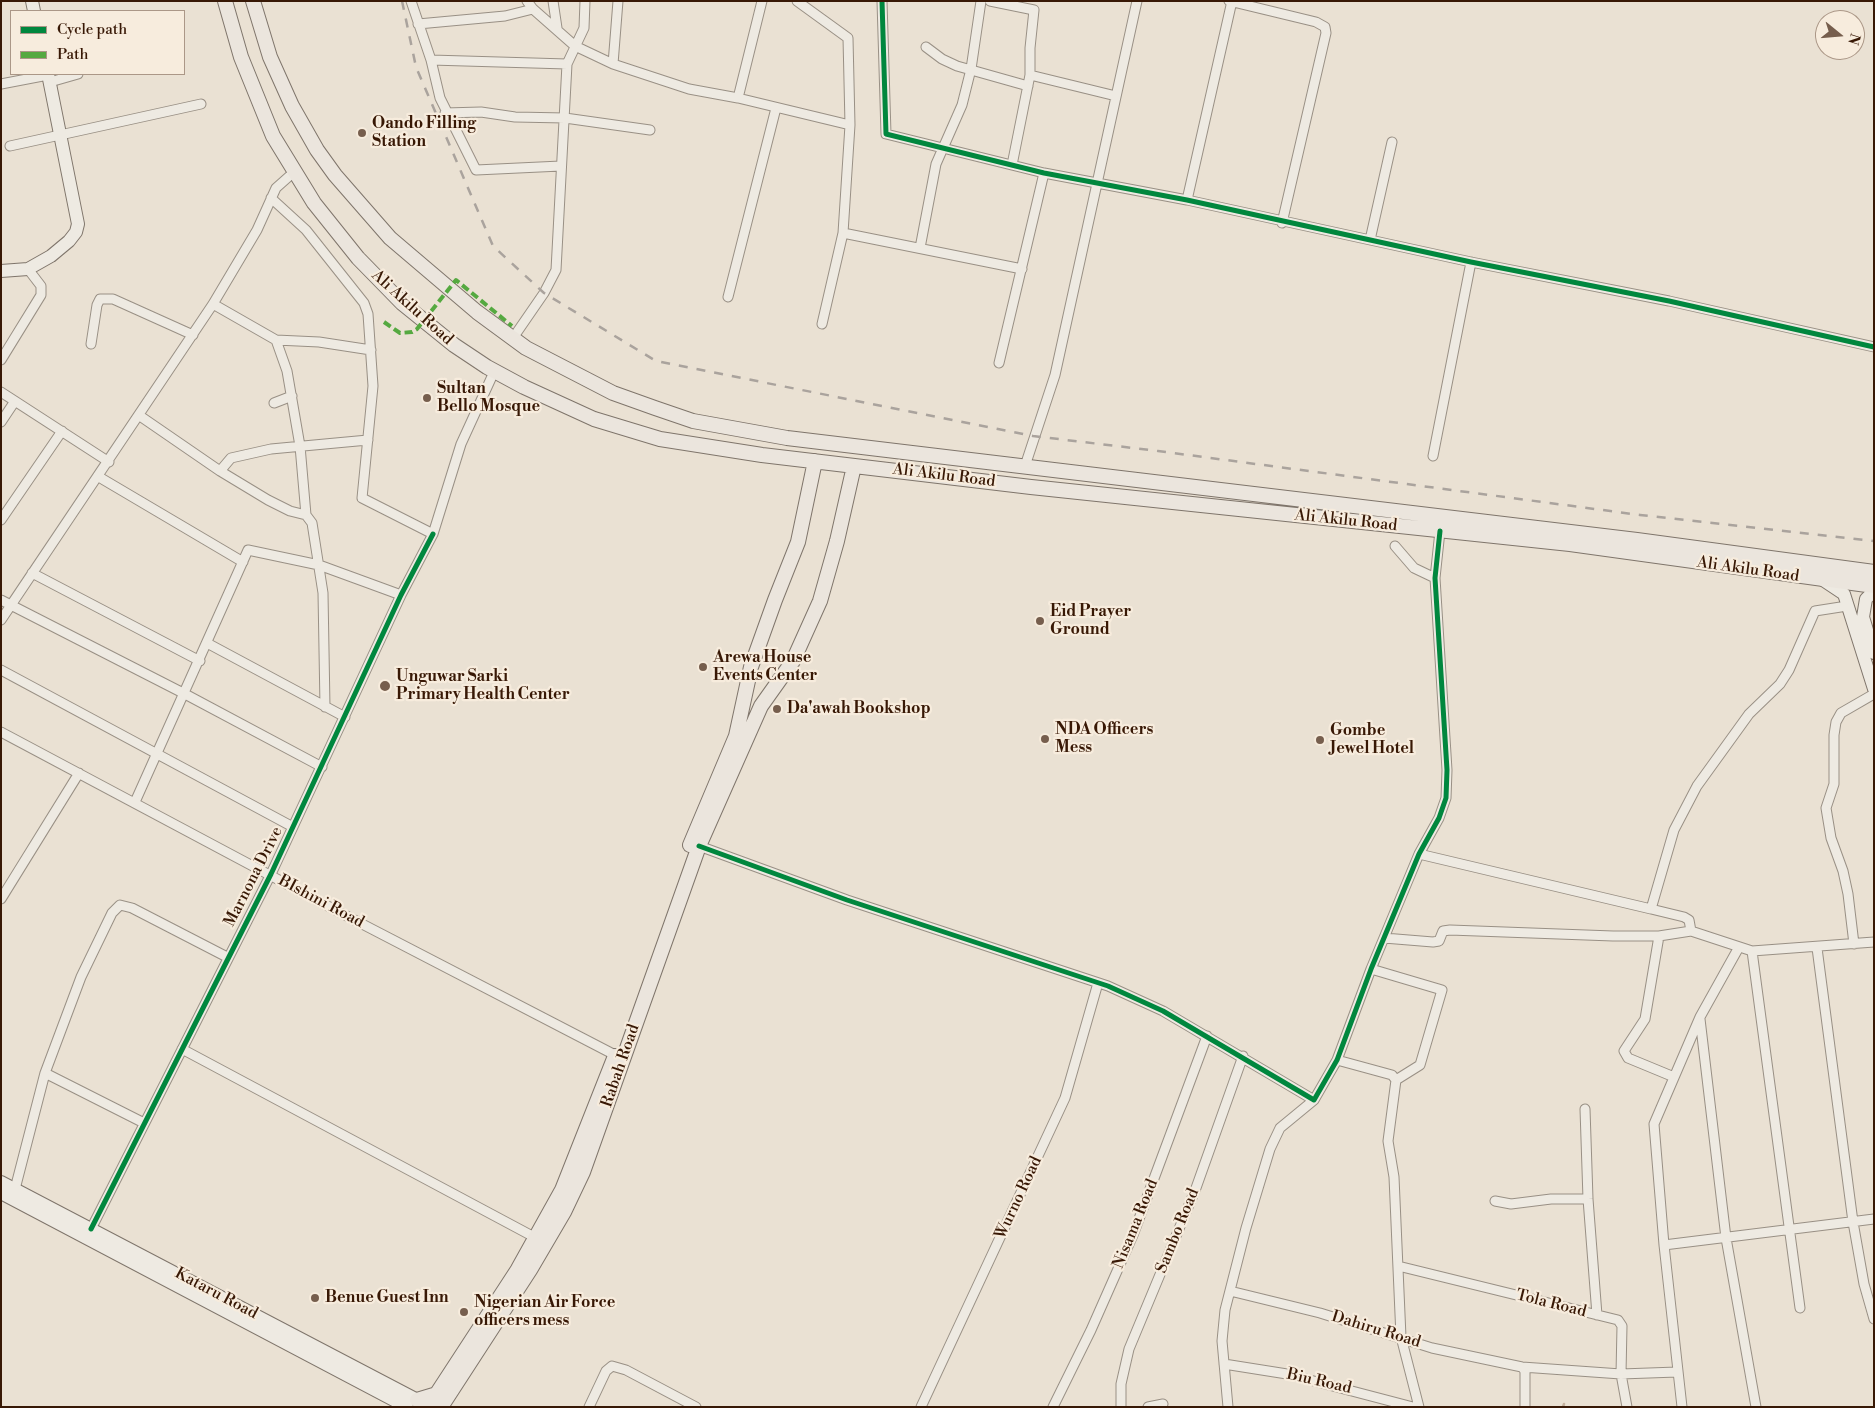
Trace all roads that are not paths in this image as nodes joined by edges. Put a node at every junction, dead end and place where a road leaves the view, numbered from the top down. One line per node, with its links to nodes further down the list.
1 (225, 1): 42 (main road, Ali Akilu Road)
2 (253, 1): 59 (main road, Ali Akilu Road)
3 (411, 1): 15 (street)
4 (553, 1): 16 (street)
5 (585, 1): 17 (street)
6 (618, 1): 21 (street)
7 (762, 1): 29 (street)
8 (797, 1): 34 (street)
9 (882, 1): 39 (street)
10 (980, 1): 22 (street)
11 (990, 1): 24 (street)
12 (1137, 1): 28 (street)
13 (1231, 1): 46 (street); 47 (street)
14 (530, 5): 15 (street); 16 (street)
15 (418, 24): 19 (street)
16 (557, 28): 17 (street)
17 (575, 46): 20 (street); 21 (street)
18 (926, 47): 22 (street)
19 (431, 60): 20 (street); 32 (street)
20 (567, 64): 33 (street)
21 (613, 64): 29 (street)
22 (971, 69): 27 (street); 39 (street)
23 (68, 75): 25 (street)
24 (1030, 75): 27 (street); 28 (street)
25 (49, 77): 26 (street); 36 (street)
26 (1, 84)
27 (1028, 86): 40 (street)
28 (1116, 96): 44 (street)
29 (738, 98): 31 (street)
30 (201, 104): 36 (street)
31 (776, 108): 34 (street); 55 (street)
32 (445, 113): 33 (street); 41 (street)
33 (565, 118): 35 (street); 41 (street)
34 (850, 126): 48 (street)
35 (650, 130)
36 (60, 134): 38 (street); 52 (street)
37 (1392, 142): 49 (street)
38 (10, 146)
39 (943, 147): 40 (street); 50 (street)
40 (1012, 165): 43 (street)
41 (561, 166): 59 (street)
42 (294, 172): 45 (street); 66 (main road, Ali Akilu Road)
43 (1044, 173): 44 (street); 53 (street)
44 (1096, 183): 46 (street); 80 (street)
45 (271, 198): 56 (street); 63 (street)
46 (1187, 200): 47 (street)
47 (1282, 222): 49 (street)
48 (843, 233): 50 (street); 57 (street)
49 (1370, 240): 51 (street)
50 (920, 248): 53 (street)
51 (1471, 262): 62 (street); 76 (street)
52 (28, 269): 54 (street); 64 (street)
53 (1022, 269): 65 (street)
54 (1, 272)
55 (728, 297)
56 (213, 304): 58 (street); 60 (street)
57 (822, 324)
58 (193, 335): 61 (street); 71 (street)
59 (513, 338): 80 (main road, Ali Akilu Road)
60 (276, 340): 63 (street); 68 (street)
61 (91, 344)
62 (1874, 347)
63 (371, 350): 74 (street)
64 (1, 360)
65 (999, 363)
66 (494, 372): 77 (main road, Ali Akilu Road); 86 (street, Marnona Drive)
67 (1, 392): 69 (street)
68 (292, 396): 70 (street); 75 (street)
69 (15, 401): 72 (street); 73 (street)
70 (274, 403)
71 (140, 416): 78 (street); 81 (street)
72 (1, 422)
73 (62, 431): 78 (street); 84 (street)
74 (368, 440): 75 (street); 86 (street)
75 (300, 446): 81 (street); 83 (street)
76 (1433, 456)
77 (816, 461): 79 (main road, Ali Akilu Road); 136 (main road, Rabah Road)
78 (109, 462): 82 (street)
79 (854, 466): 85 (main road, Ali Akilu Road); 117 (main road, Rabah Road)
80 (1025, 466): 88 (main road, Ali Akilu Road)
81 (220, 471): 83 (street)
82 (99, 477): 89 (street); 92 (street)
83 (306, 515): 90 (street)
84 (1, 520)
85 (1440, 531): 88 (main road, Ali Akilu Road); 93 (street)
86 (433, 534): 97 (street, Marnona Drive)
87 (1394, 546): 93 (street)
88 (1636, 547): 91 (main road, Ali Akilu Road); 94 (main road, Ali Akilu Road)
89 (243, 562): 90 (street); 102 (street)
90 (319, 565): 97 (street); 109 (street)
91 (1874, 572)
92 (32, 573): 99 (street); 104 (street)
93 (1435, 578): 118 (street)
94 (1823, 580): 95 (main road, Ali Akilu Road); 100 (street)
95 (1874, 586)
96 (1874, 591): 103 (street)
97 (401, 595): 110 (street, Marnona Drive)
98 (1, 600): 99 (street)
99 (12, 605): 101 (street); 107 (street)
100 (1847, 606): 106 (street); 121 (street)
101 (1, 620)
102 (207, 643): 104 (street); 109 (street)
103 (1874, 653)
104 (200, 661): 107 (street)
105 (1, 670): 112 (street)
106 (1874, 689)
107 (185, 694): 112 (street); 113 (street)
108 (1874, 694): 126 (street)
109 (324, 706): 110 (street)
110 (344, 717): 113 (street, Marnona Drive)
111 (1, 732): 114 (street, BIshini Road)
112 (158, 753): 115 (street); 116 (street)
113 (322, 767): 116 (street, Marnona Drive)
114 (79, 772): 115 (street, BIshini Road); 120 (street)
115 (135, 802): 119 (street, BIshini Road)
116 (293, 828): 119 (street, Marnona Drive)
117 (699, 846): 132 (street); 167 (main road, Rabah Road)
118 (1419, 854): 121 (street); 124 (street)
119 (271, 874): 130 (street, Marnona Drive); 136 (street, BIshini Road)
120 (1, 899)
121 (1651, 910): 122 (street)
122 (1691, 931): 123 (street); 127 (street)
123 (1659, 936): 124 (street); 140 (street)
124 (1384, 938): 131 (street)
125 (1874, 942): 126 (street)
126 (1854, 944): 128 (street)
127 (1739, 947): 129 (street); 133 (street)
128 (1817, 948): 129 (street); 151 (street)
129 (1752, 951): 153 (street)
130 (227, 957): 135 (street, Marnona Drive); 139 (street)
131 (1371, 969): 138 (street); 141 (street)
132 (1098, 983): 134 (street); 171 (street, Wurno Road)
133 (1700, 1017): 140 (street); 155 (street)
134 (1207, 1036): 137 (street); 172 (street, Nisama Road)
135 (182, 1049): 144 (street, Marnona Drive); 154 (street)
136 (615, 1055): 154 (main road, Rabah Road)
137 (1242, 1056): 142 (street); 173 (street, Sambo Road)
138 (1336, 1060): 141 (street); 142 (street)
139 (45, 1073): 144 (street); 146 (street)
140 (1674, 1078): 156 (street)
141 (1396, 1080): 157 (street)
142 (1314, 1100): 158 (street)
143 (1585, 1109): 148 (street)
144 (144, 1123): 152 (street, Marnona Drive)
145 (1, 1182): 146 (street, Kataru Road)
146 (15, 1190): 152 (street, Kataru Road)
147 (1, 1193): 167 (street, Kataru Road)
148 (1588, 1199): 149 (street); 160 (street)
149 (1495, 1201)
150 (1874, 1219): 151 (street)
151 (1853, 1222): 153 (street); 161 (street)
152 (91, 1229): 167 (street, Kataru Road)
153 (1791, 1230): 155 (street); 159 (street)
154 (536, 1238): 167 (main road, Rabah Road)
155 (1726, 1238): 156 (street); 181 (street)
156 (1664, 1245): 165 (street)
157 (1398, 1266): 160 (street, Tola Road); 162 (street)
158 (1230, 1291): 162 (street, Dahiru Road); 163 (street)
159 (1800, 1308)
160 (1596, 1314): 166 (street, Tola Road)
161 (1874, 1319)
162 (1401, 1337): 164 (street, Dahiru Road); 177 (street)
163 (1224, 1364): 175 (street); 176 (street, Biu Road)
164 (1522, 1367): 166 (street, Dahiru Road); 178 (street)
165 (1677, 1372): 166 (street, Dahiru Road); 180 (street)
166 (1621, 1374): 179 (street, Tola Road)
167 (427, 1404)
168 (1163, 1404): 174 (street)
169 (589, 1407): 170 (street)
170 (696, 1407)
171 (922, 1407)
172 (1053, 1407)
173 (1121, 1407)
174 (1148, 1407)
175 (1228, 1407)
176 (1413, 1407)
177 (1419, 1407)
178 (1525, 1407)
179 (1627, 1407)
180 (1682, 1407)
181 (1756, 1407)

